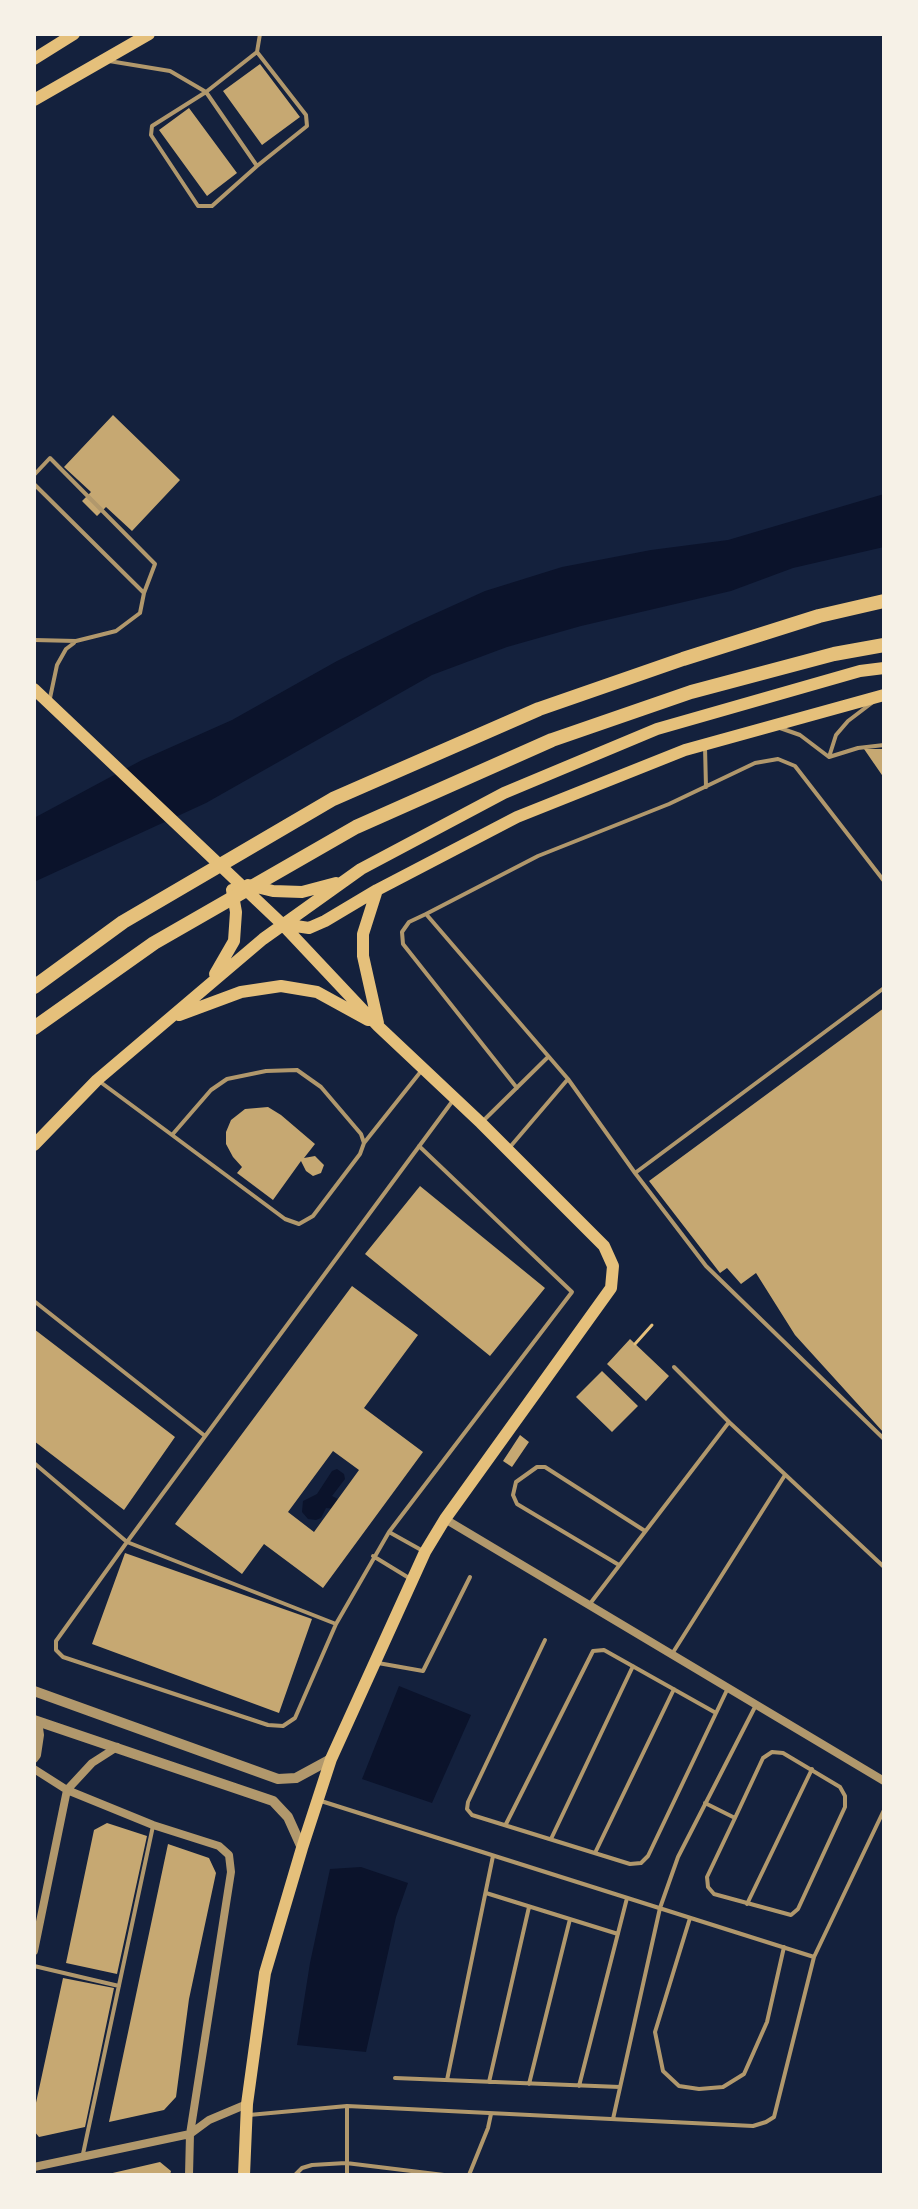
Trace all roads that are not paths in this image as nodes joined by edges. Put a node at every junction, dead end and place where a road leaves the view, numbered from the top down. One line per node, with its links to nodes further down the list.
1 (74, 34): 5 (main road)
2 (149, 34): 6 (main road)
3 (260, 34): 4 (lane)
4 (257, 52): 7 (lane); 9 (lane)
5 (37, 56)
6 (102, 60): 7 (lane); 8 (main road)
7 (206, 92): 9 (lane); 9 (lane)
8 (34, 100)
9 (257, 166)
10 (34, 475): 12 (lane)
11 (34, 484): 12 (lane)
12 (144, 593): 15 (lane)
13 (884, 601): 33 (highway)
14 (34, 640): 15 (lane)
15 (76, 641): 20 (lane)
16 (884, 645): 38 (highway)
17 (884, 668): 27 (main road)
18 (34, 689): 20 (main road)
19 (884, 695): 21 (main road); 24 (lane)
20 (51, 706): 26 (main road)
21 (767, 728): 22 (main road); 24 (lane)
22 (704, 745): 25 (lane); 30 (main road)
23 (884, 745): 24 (lane)
24 (829, 757)
25 (706, 787): 28 (lane); 31 (lane)
26 (229, 873): 29 (main road); 35 (main road)
27 (343, 881): 29 (main road); 32 (main road)
28 (884, 881)
29 (240, 883): 32 (main road)
30 (377, 890): 32 (main road); 37 (main road)
31 (426, 914): 39 (lane); 43 (lane)
32 (282, 924): 35 (main road); 37 (main road)
33 (34, 987)
34 (884, 988): 51 (lane)
35 (204, 989): 36 (main road)
36 (168, 1019): 37 (main road); 42 (main road)
37 (378, 1026): 40 (main road)
38 (34, 1028)
39 (548, 1056): 41 (lane); 43 (lane)
40 (423, 1068): 44 (main road); 47 (lane)
41 (568, 1079): 50 (lane); 51 (lane)
42 (97, 1080): 46 (lane); 48 (main road)
43 (517, 1088): 45 (lane)
44 (455, 1098): 45 (main road); 49 (lane)
45 (481, 1123): 50 (main road)
46 (172, 1135): 47 (lane); 47 (lane)
47 (364, 1143)
48 (34, 1145)
49 (419, 1146): 55 (lane); 61 (lane)
50 (509, 1149): 59 (main road)
51 (635, 1173): 56 (lane)
52 (34, 1301): 55 (lane)
53 (674, 1367): 54 (lane)
54 (729, 1422): 58 (lane); 60 (lane)
55 (205, 1436): 62 (lane)
56 (884, 1439)
57 (34, 1463): 62 (lane)
58 (785, 1475): 66 (lane); 72 (lane)
59 (445, 1519): 63 (main road); 69 (street)
60 (645, 1531): 65 (lane); 65 (lane)
61 (389, 1532): 63 (lane); 64 (lane)
62 (127, 1542): 70 (lane); 70 (lane)
63 (425, 1552): 68 (main road)
64 (373, 1556): 68 (lane); 70 (lane)
65 (619, 1565): 69 (lane)
66 (884, 1567)
67 (470, 1577): 73 (lane)
68 (412, 1580): 73 (main road)
69 (589, 1605): 72 (street)
70 (336, 1624)
71 (545, 1640): 93 (lane)
72 (672, 1654): 75 (street)
73 (375, 1662): 83 (main road)
74 (633, 1666): 76 (lane); 93 (lane); 94 (lane)
75 (728, 1687): 78 (street); 79 (lane)
76 (674, 1689): 79 (lane); 96 (lane)
77 (34, 1691): 83 (street)
78 (756, 1704): 86 (street); 89 (lane)
79 (716, 1713): 96 (lane)
80 (36, 1720): 81 (street); 82 (street)
81 (117, 1747): 87 (street); 95 (street)
82 (34, 1759)
83 (331, 1759): 88 (main road)
84 (34, 1769): 87 (street)
85 (812, 1769): 91 (lane); 100 (lane); 100 (lane)
86 (884, 1781)
87 (67, 1790): 92 (street); 107 (street)
88 (318, 1801): 95 (main road); 97 (lane)
89 (705, 1803): 91 (lane); 102 (lane)
90 (884, 1810): 108 (lane)
91 (735, 1818): 100 (lane)
92 (153, 1825): 110 (lane); 121 (street)
93 (506, 1825): 94 (lane)
94 (551, 1839): 96 (lane)
95 (302, 1848): 118 (main road)
96 (595, 1853)
97 (493, 1856): 98 (lane); 99 (lane)
98 (486, 1893): 101 (lane); 112 (lane)
99 (627, 1898): 102 (lane); 105 (lane)
100 (747, 1904)
101 (529, 1907): 104 (lane); 113 (lane)
102 (660, 1908): 103 (lane); 116 (lane)
103 (690, 1918): 106 (lane); 106 (lane)
104 (570, 1919): 105 (lane); 114 (lane)
105 (618, 1934): 115 (lane)
106 (784, 1947): 108 (lane)
107 (34, 1951)
108 (814, 1957): 120 (lane)
109 (34, 1966): 110 (lane)
110 (119, 1986): 122 (lane)
111 (395, 2078): 112 (lane)
112 (447, 2080): 113 (lane)
113 (489, 2082): 114 (lane)
114 (529, 2084): 115 (lane)
115 (579, 2086): 116 (lane)
116 (620, 2087): 120 (lane)
117 (347, 2106): 118 (lane); 119 (lane); 123 (lane)
118 (247, 2110): 121 (street); 127 (main road)
119 (491, 2113): 120 (lane); 131 (lane)
120 (613, 2119)
121 (190, 2134): 122 (street); 126 (street)
122 (83, 2157): 124 (street)
123 (346, 2163): 125 (lane); 128 (lane); 129 (lane)
124 (34, 2167)
125 (392, 2172): 130 (lane)
126 (189, 2175)
127 (244, 2175)
128 (295, 2175)
129 (347, 2175)
130 (444, 2175)
131 (469, 2175)

